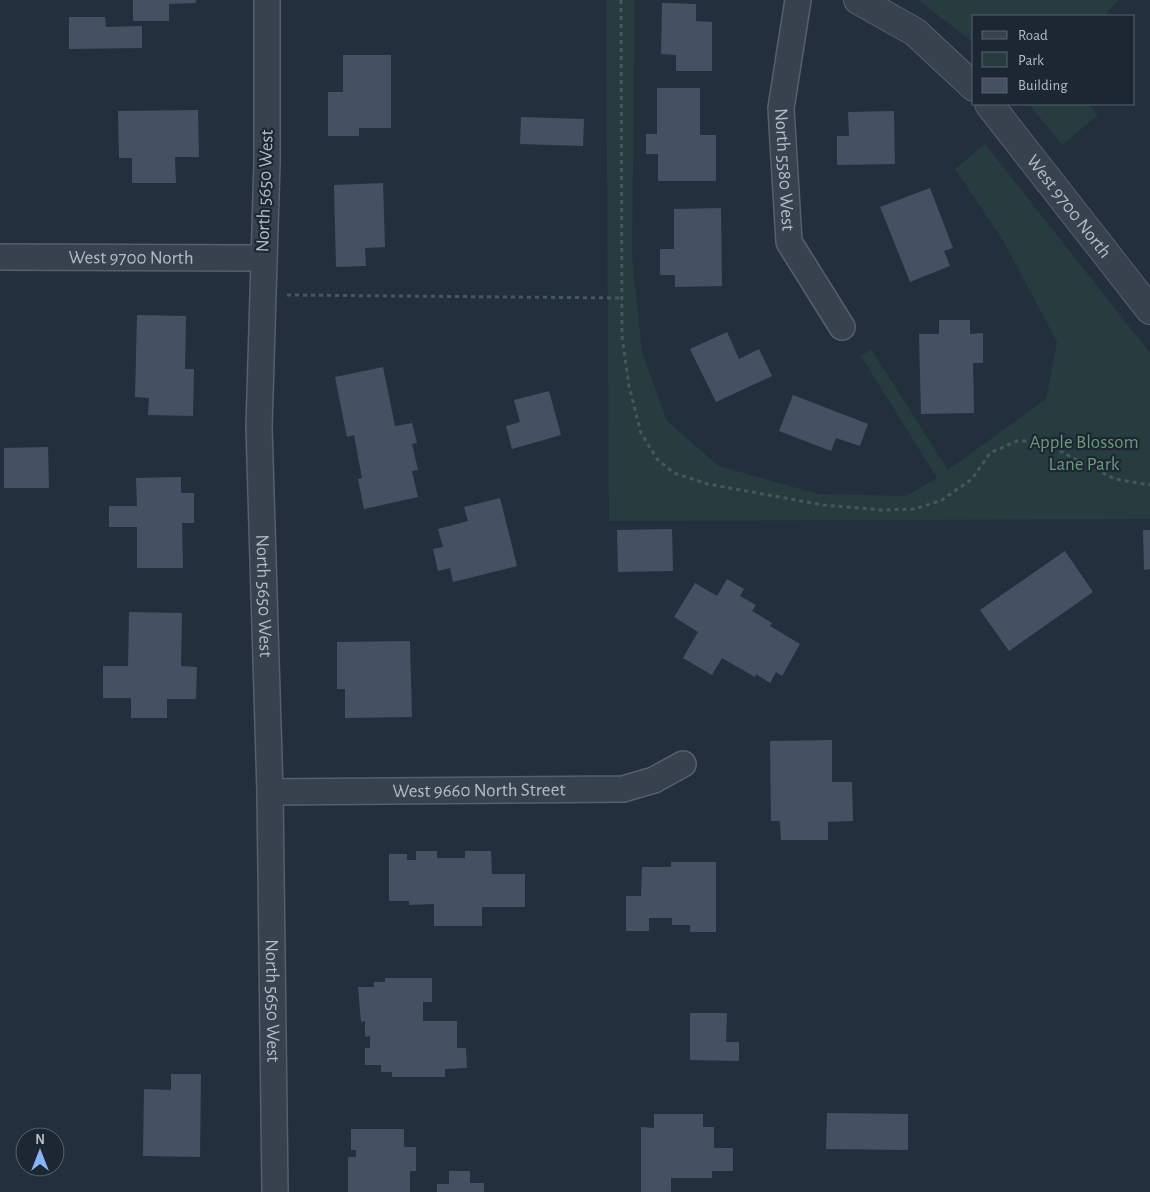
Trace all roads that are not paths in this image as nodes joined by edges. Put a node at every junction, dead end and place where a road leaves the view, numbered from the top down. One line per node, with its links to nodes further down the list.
1 (267, 0): 7 (street, North 5650 West)
2 (798, 0): 9 (street, North 5580 West)
3 (858, 0): 4 (street)
4 (972, 85)
5 (990, 105): 8 (street, West 9700 North)
6 (0, 257): 7 (street, West 9700 North)
7 (263, 258): 11 (street, North 5650 West)
8 (1150, 310)
9 (842, 327)
10 (683, 764): 11 (street, West 9660 North Street)
11 (270, 792): 12 (street, North 5650 West)
12 (275, 1192)

